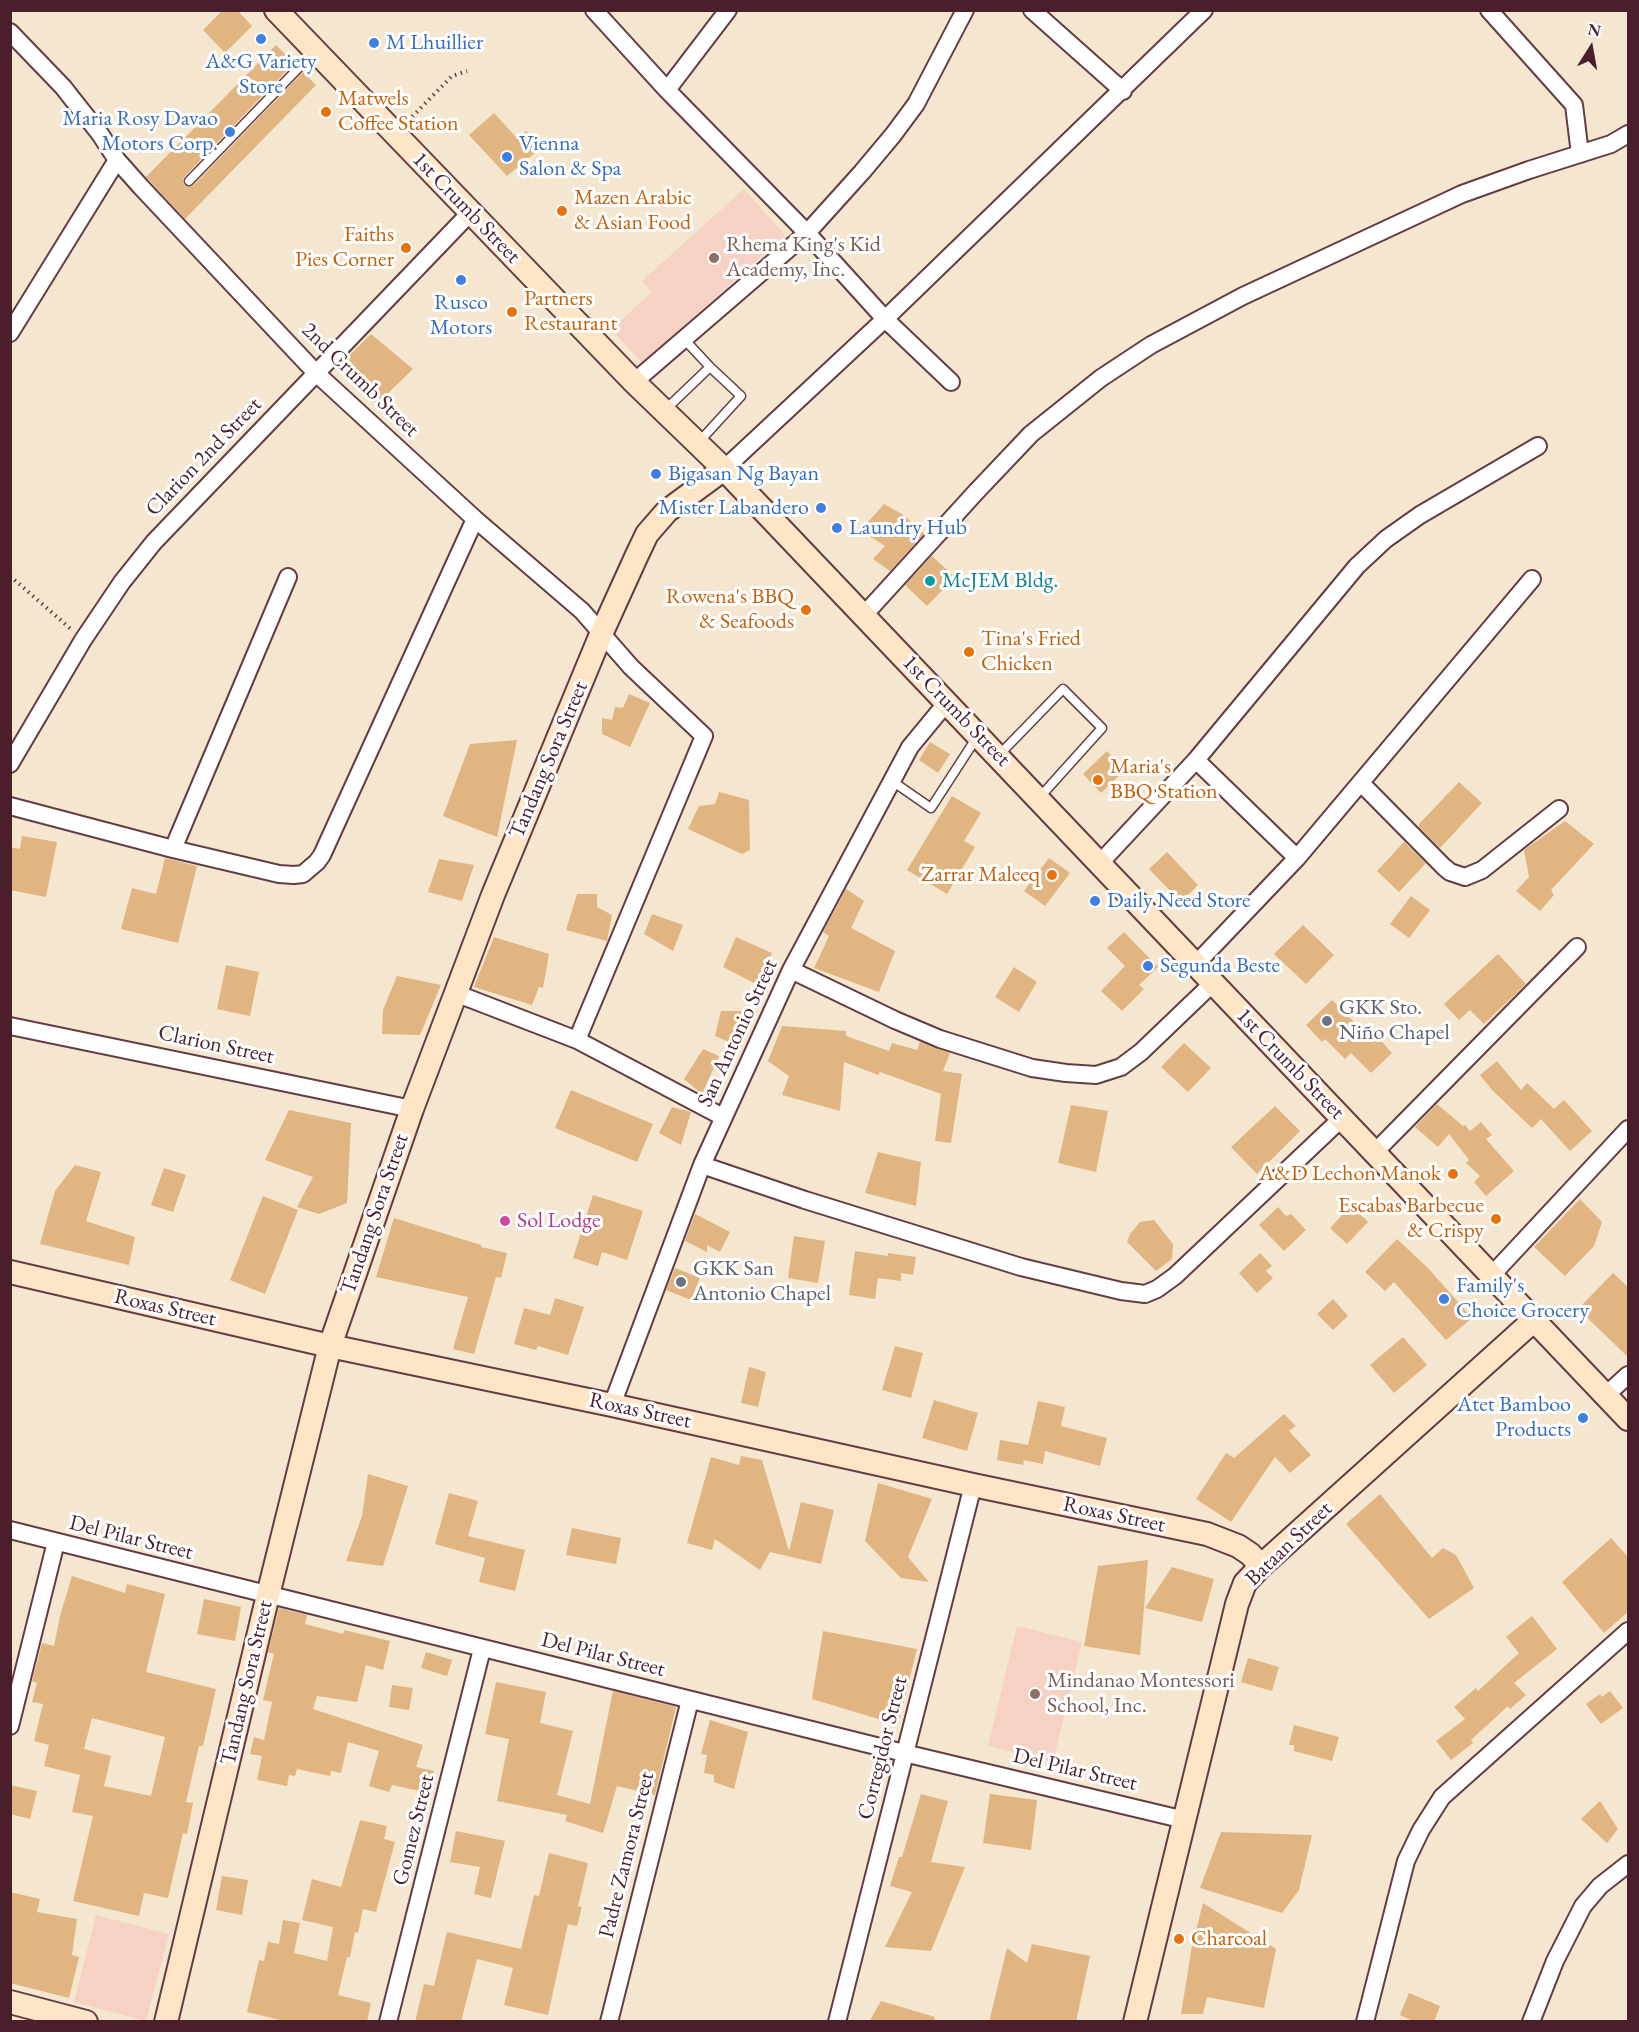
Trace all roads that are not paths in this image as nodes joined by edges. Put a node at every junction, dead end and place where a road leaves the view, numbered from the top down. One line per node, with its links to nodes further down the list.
1 (276, 10): 9 (street, 1st Crumb Street)
2 (594, 10): 10 (street)
3 (728, 10): 10 (street)
4 (965, 10): 17 (street)
5 (1032, 10): 11 (street)
6 (1204, 10): 11 (street)
7 (1489, 10): 13 (street)
8 (10, 32): 14 (street, 2nd Crumb Street)
9 (316, 51): 15 (lane); 16 (street, 1st Crumb Street)
10 (667, 90): 17 (street)
11 (1123, 91): 18 (street)
12 (1629, 134): 13 (street)
13 (1580, 154): 32 (street)
14 (117, 160): 19 (street); 22 (street, 2nd Crumb Street)
15 (189, 181)
16 (470, 213): 22 (street, Clarion 2nd Street); 23 (street, 1st Crumb Street)
17 (807, 233): 18 (street); 20 (street)
18 (885, 319): 24 (street); 28 (street)
19 (10, 333)
20 (684, 339): 21 (lane); 23 (street)
21 (710, 367): 25 (lane); 26 (lane)
22 (316, 373): 29 (street, 2nd Crumb Street); 38 (street, Clarion 2nd Street)
23 (634, 382): 25 (street, 1st Crumb Street)
24 (951, 382)
25 (664, 411): 26 (street, 1st Crumb Street)
26 (698, 443): 28 (street, 1st Crumb Street)
27 (1538, 446): 37 (street)
28 (724, 469): 32 (street, 1st Crumb Street); 33 (street, Tandang Sora Street)
29 (475, 519): 33 (street, 2nd Crumb Street); 44 (street)
30 (288, 577): 44 (street)
31 (1532, 579): 40 (street)
32 (864, 615): 34 (street, 1st Crumb Street)
33 (602, 632): 51 (street, Tandang Sora Street); 53 (street, 2nd Crumb Street)
34 (948, 702): 35 (street, 1st Crumb Street); 39 (street, San Antonio Street)
35 (979, 735): 36 (street, 1st Crumb Street); 39 (lane)
36 (998, 756): 41 (street, 1st Crumb Street); 41 (lane)
37 (1196, 760): 45 (street); 46 (street)
38 (10, 764)
39 (892, 781): 49 (street, San Antonio Street)
40 (1360, 783): 43 (street); 45 (street)
41 (1039, 798): 46 (street, 1st Crumb Street)
42 (10, 806): 44 (street)
43 (1559, 808)
44 (173, 849)
45 (1297, 858): 48 (street)
46 (1100, 863): 48 (street, 1st Crumb Street)
47 (1577, 947): 58 (street)
48 (1196, 964): 50 (street, 1st Crumb Street)
49 (791, 970): 50 (street); 55 (street, San Antonio Street)
50 (1213, 982): 56 (street, 1st Crumb Street)
51 (455, 993): 53 (street); 54 (street, Tandang Sora Street)
52 (10, 1026): 54 (street, Clarion Street)
53 (577, 1040): 55 (street)
54 (412, 1109): 63 (street, Tandang Sora Street)
55 (723, 1117): 59 (street, San Antonio Street)
56 (1342, 1118): 58 (street, 1st Crumb Street); 59 (street)
57 (1629, 1129): 61 (street)
58 (1375, 1152): 61 (street, 1st Crumb Street)
59 (702, 1165): 66 (street, San Antonio Street)
60 (10, 1272): 63 (street, Roxas Street)
61 (1491, 1276): 62 (street, 1st Crumb Street)
62 (1534, 1320): 65 (street, 1st Crumb Street); 71 (street, Bataan Street)
63 (330, 1346): 66 (street, Roxas Street); 72 (street, Tandang Sora Street)
64 (1629, 1375): 65 (street)
65 (1606, 1395): 67 (street, 1st Crumb Street)
66 (612, 1405): 68 (street, Roxas Street)
67 (1629, 1419)
68 (973, 1485): 71 (street, Roxas Street); 77 (street, Corregidor Street)
69 (10, 1530): 70 (street, Del Pilar Street)
70 (56, 1542): 72 (street, Del Pilar Street); 76 (street)
71 (1261, 1566): 78 (street, Bataan Street)
72 (268, 1595): 74 (street, Del Pilar Street); 82 (street, Tandang Sora Street)
73 (1629, 1631): 87 (street)
74 (482, 1649): 75 (street, Del Pilar Street); 83 (street, Gomez Street)
75 (690, 1700): 77 (street, Del Pilar Street); 84 (street, Padre Zamora Street)
76 (10, 1726)
77 (904, 1753): 78 (street, Del Pilar Street); 85 (street, Corregidor Street)
78 (1185, 1820): 86 (street, Bataan Street)
79 (1629, 1864): 88 (street)
80 (10, 2002): 81 (street)
81 (86, 2022)
82 (166, 2022)
83 (388, 2022)
84 (609, 2022)
85 (837, 2022)
86 (1135, 2022)
87 (1365, 2022)
88 (1531, 2022)

